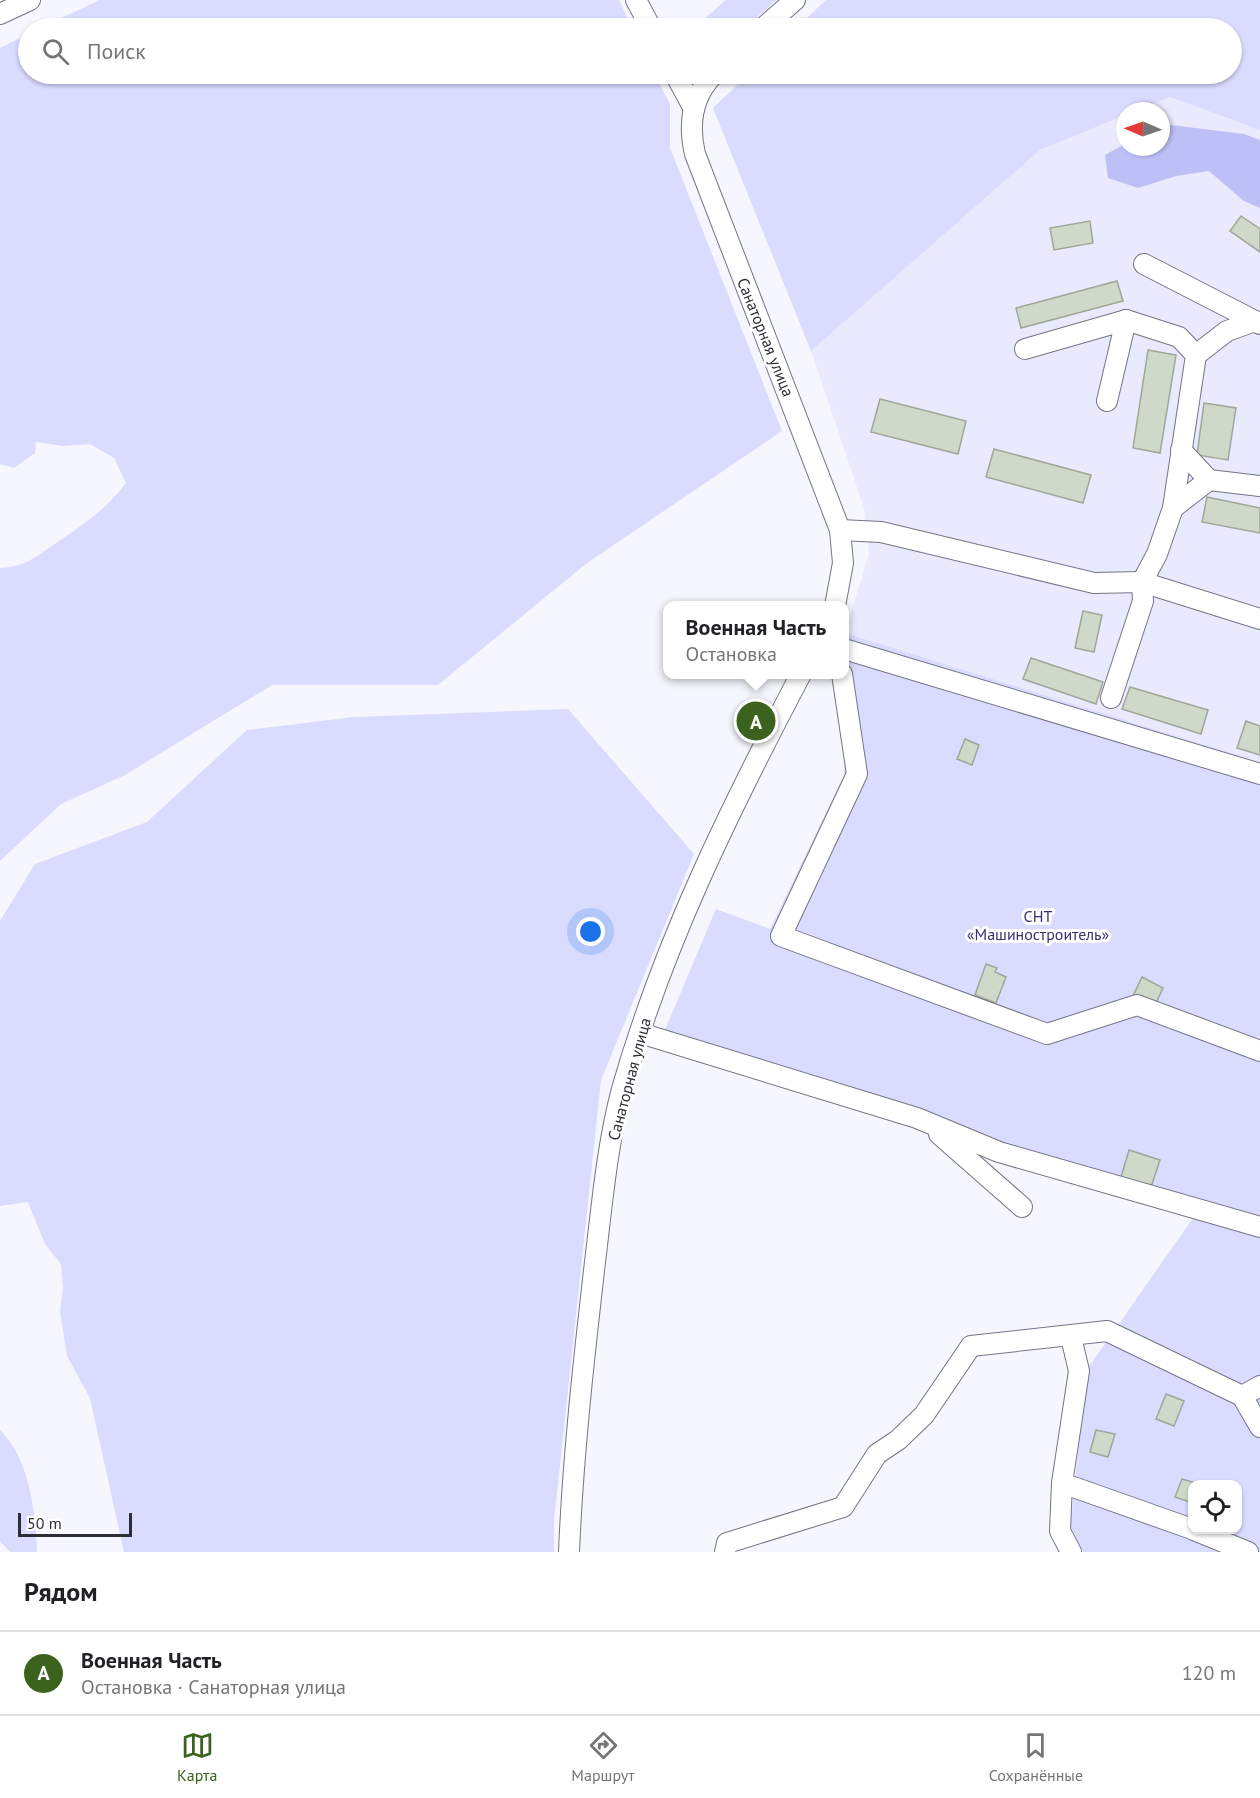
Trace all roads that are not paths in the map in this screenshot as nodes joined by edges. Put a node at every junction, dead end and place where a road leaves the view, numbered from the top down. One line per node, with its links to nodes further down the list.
1 (30, 0): 4 (street)
2 (636, 0): 5 (street)
3 (795, 0): 6 (street)
4 (0, 14)
5 (646, 18)
6 (775, 18)
7 (680, 84): 9 (street)
8 (705, 84): 9 (street, Санаторная улица)
9 (693, 109): 20 (street, Санаторная улица)
10 (1144, 264): 12 (street)
11 (1126, 320): 13 (street); 14 (street); 15 (street)
12 (1257, 323): 14 (street)
13 (1025, 349)
14 (1196, 355): 16 (street)
15 (1107, 401)
16 (1181, 450): 17 (street); 19 (street)
17 (1209, 480): 18 (street); 19 (street)
18 (1260, 486)
19 (1173, 508): 21 (street)
20 (840, 530): 21 (street); 22 (street, Санаторная улица)
21 (1142, 582): 23 (street); 27 (street)
22 (836, 601)
23 (1260, 619)
24 (849, 651): 28 (street)
25 (799, 679): 29 (street, Санаторная улица)
26 (843, 679): 30 (street)
27 (1111, 698)
28 (1260, 774)
29 (640, 1033): 31 (street); 41 (street, Санаторная улица)
30 (1260, 1051)
31 (917, 1118): 32 (street); 33 (street)
32 (1022, 1207)
33 (1260, 1227)
34 (1071, 1337): 36 (street); 38 (street); 42 (street)
35 (1260, 1386): 36 (street)
36 (1242, 1396): 37 (street)
37 (1260, 1427)
38 (1062, 1483): 39 (street); 43 (street)
39 (1188, 1527)
40 (1205, 1534): 44 (street)
41 (569, 1552)
42 (724, 1552)
43 (1071, 1552)
44 (1248, 1552)

